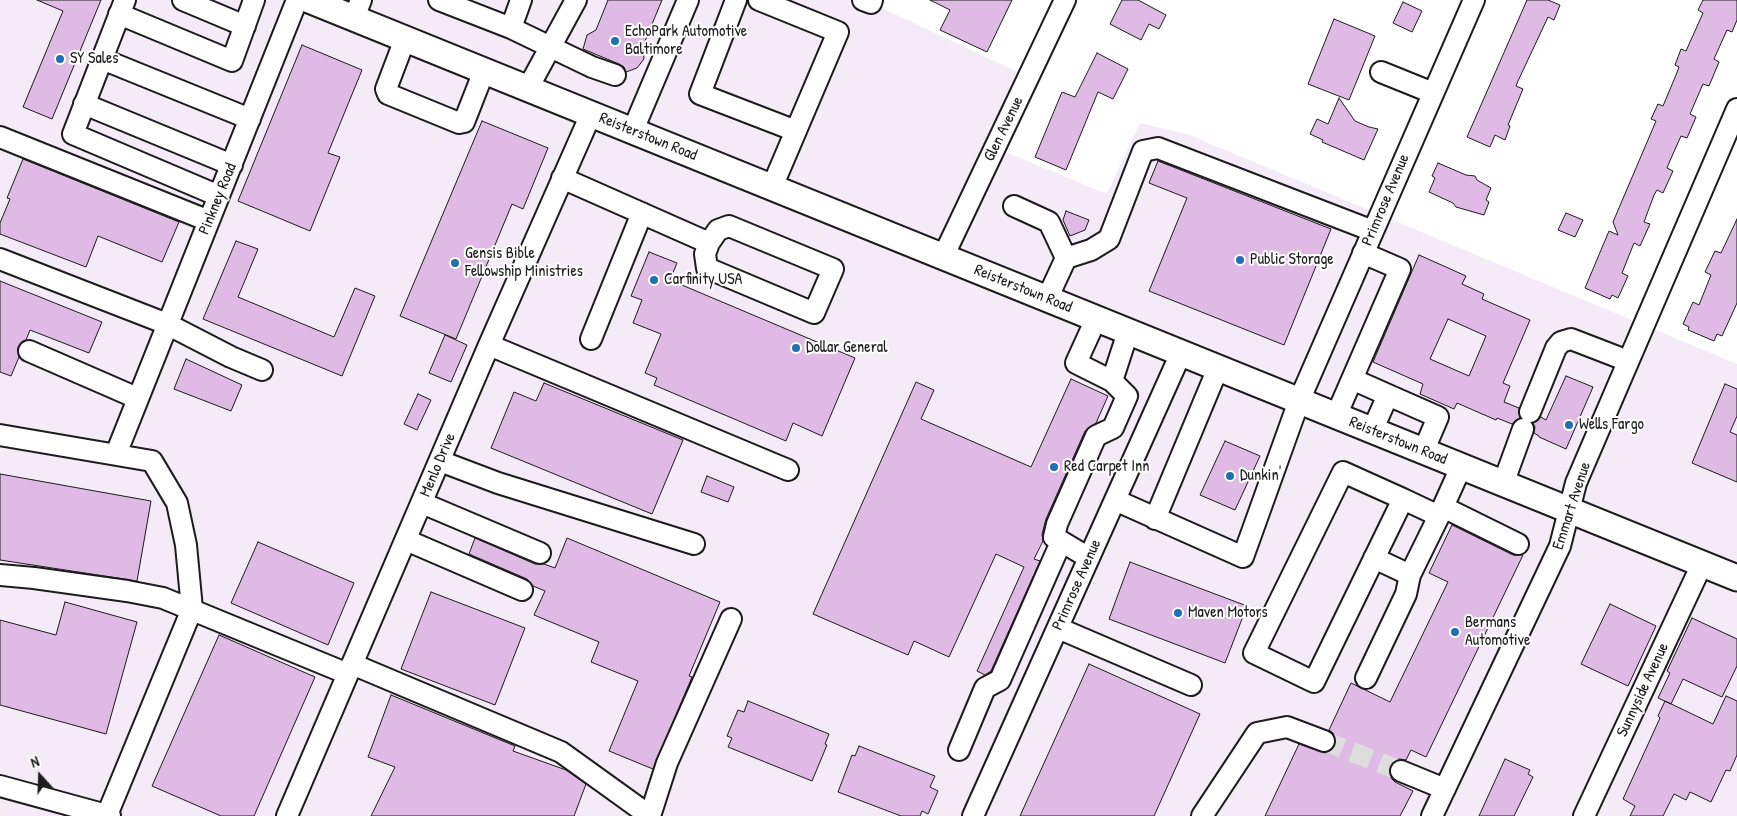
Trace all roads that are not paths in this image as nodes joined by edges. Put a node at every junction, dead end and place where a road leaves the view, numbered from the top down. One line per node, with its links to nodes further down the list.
1 (183, 0): 17 (street)
2 (254, 0): 17 (street)
3 (297, 0): 30 (street, Pinkney Road)
4 (309, 0): 16 (main road, Reisterstown Road)
5 (439, 0): 18 (street)
6 (521, 0): 18 (street)
7 (576, 0): 20 (street)
8 (688, 0): 31 (street)
9 (736, 0): 32 (street)
10 (759, 0): 32 (street)
11 (863, 0): 12 (street)
12 (872, 0)
13 (1066, 0): 44 (street, Glen Avenue)
14 (1474, 0): 26 (street, Primrose Avenue)
15 (122, 7): 17 (street); 21 (street)
16 (358, 9): 19 (main road, Reisterstown Road)
17 (245, 26)
18 (511, 28): 20 (street)
19 (405, 39): 22 (main road, Reisterstown Road); 22 (street)
20 (551, 46): 24 (street); 25 (street)
21 (102, 59): 27 (street); 30 (street)
22 (484, 71): 25 (main road, Reisterstown Road)
23 (1381, 72): 26 (street)
24 (615, 75)
25 (528, 88): 29 (main road, Reisterstown Road)
26 (1433, 93): 41 (street, Primrose Avenue)
27 (84, 104): 34 (street); 37 (street)
28 (1737, 108): 55 (street, Emmart Avenue)
29 (591, 114): 31 (main road, Reisterstown Road); 35 (street, Menlo Drive)
30 (250, 119): 34 (street, Pinkney Road)
31 (632, 130): 36 (main road, Reisterstown Road)
32 (796, 131): 36 (street)
33 (0, 138): 40 (street)
34 (232, 165): 37 (street, Pinkney Road)
35 (562, 178): 39 (street); 52 (street, Menlo Drive)
36 (772, 188): 44 (main road, Reisterstown Road)
37 (219, 196): 40 (street, Pinkney Road)
38 (1014, 206): 45 (street)
39 (642, 214): 42 (street); 51 (street)
40 (209, 221): 49 (street, Pinkney Road)
41 (1373, 231): 43 (street, Primrose Avenue); 45 (street)
42 (709, 243): 42 (street)
43 (1363, 253): 58 (street); 62 (street, Primrose Avenue)
44 (943, 257): 47 (main road, Reisterstown Road)
45 (1066, 258): 47 (street)
46 (0, 259): 49 (street)
47 (1047, 299): 48 (main road, Reisterstown Road)
48 (1096, 319): 50 (main road, Reisterstown Road); 59 (street)
49 (167, 324): 57 (street); 61 (street, Pinkney Road)
50 (1128, 332): 54 (main road, Reisterstown Road); 59 (street)
51 (591, 339)
52 (489, 345): 68 (street, Menlo Drive); 70 (street)
53 (29, 351): 61 (street)
54 (1181, 353): 56 (main road, Reisterstown Road); 73 (street, Primrose Avenue)
55 (1628, 361): 71 (street); 76 (street, Emmart Avenue)
56 (1218, 368): 62 (main road, Reisterstown Road); 77 (street)
57 (262, 370)
58 (1352, 379): 60 (street); 63 (street)
59 (1112, 381): 79 (street)
60 (1388, 395): 64 (street); 66 (street)
61 (137, 398): 67 (street, Pinkney Road)
62 (1299, 401): 63 (main road, Reisterstown Road); 77 (street, Primrose Avenue)
63 (1336, 416): 64 (main road, Reisterstown Road)
64 (1372, 431): 66 (main road, Reisterstown Road)
65 (0, 435): 67 (street)
66 (1423, 452): 69 (main road, Reisterstown Road)
67 (116, 454): 90 (street)
68 (440, 461): 74 (street, Menlo Drive); 80 (street)
69 (1461, 467): 71 (main road, Reisterstown Road); 75 (street)
70 (788, 470)
71 (1503, 484): 76 (main road, Reisterstown Road)
72 (1403, 499): 75 (street); 84 (street); 84 (street)
73 (1115, 500): 77 (street); 83 (street, Primrose Avenue)
74 (422, 503): 78 (street, Menlo Drive); 82 (street)
75 (1441, 512): 81 (street); 87 (street)
76 (1569, 512): 85 (main road, Reisterstown Road); 100 (street, Emmart Avenue)
77 (1155, 519)
78 (406, 540): 89 (street); 93 (street, Menlo Drive)
79 (1061, 542): 83 (street); 97 (street)
80 (694, 544)
81 (1518, 544)
82 (540, 553)
83 (1089, 558): 92 (street, Primrose Avenue)
84 (1374, 558): 87 (street)
85 (1702, 564): 88 (main road, Reisterstown Road); 107 (street, Sunnyside Avenue)
86 (0, 575): 90 (street)
87 (1410, 575): 94 (street)
88 (1737, 578)
89 (522, 590)
90 (192, 610): 93 (street); 101 (street)
91 (731, 619): 103 (street)
92 (1058, 628): 95 (street); 104 (street, Primrose Avenue)
93 (350, 669): 102 (street, Menlo Drive); 103 (street)
94 (1366, 678)
95 (1191, 685)
96 (1324, 741): 105 (street)
97 (959, 750)
98 (1401, 771): 100 (street)
99 (0, 786): 101 (street)
100 (1445, 789): 106 (street, Emmart Avenue)
101 (108, 816)
102 (287, 816)
103 (650, 816)
104 (973, 816)
105 (1202, 816)
106 (1432, 816)
107 (1584, 816)

